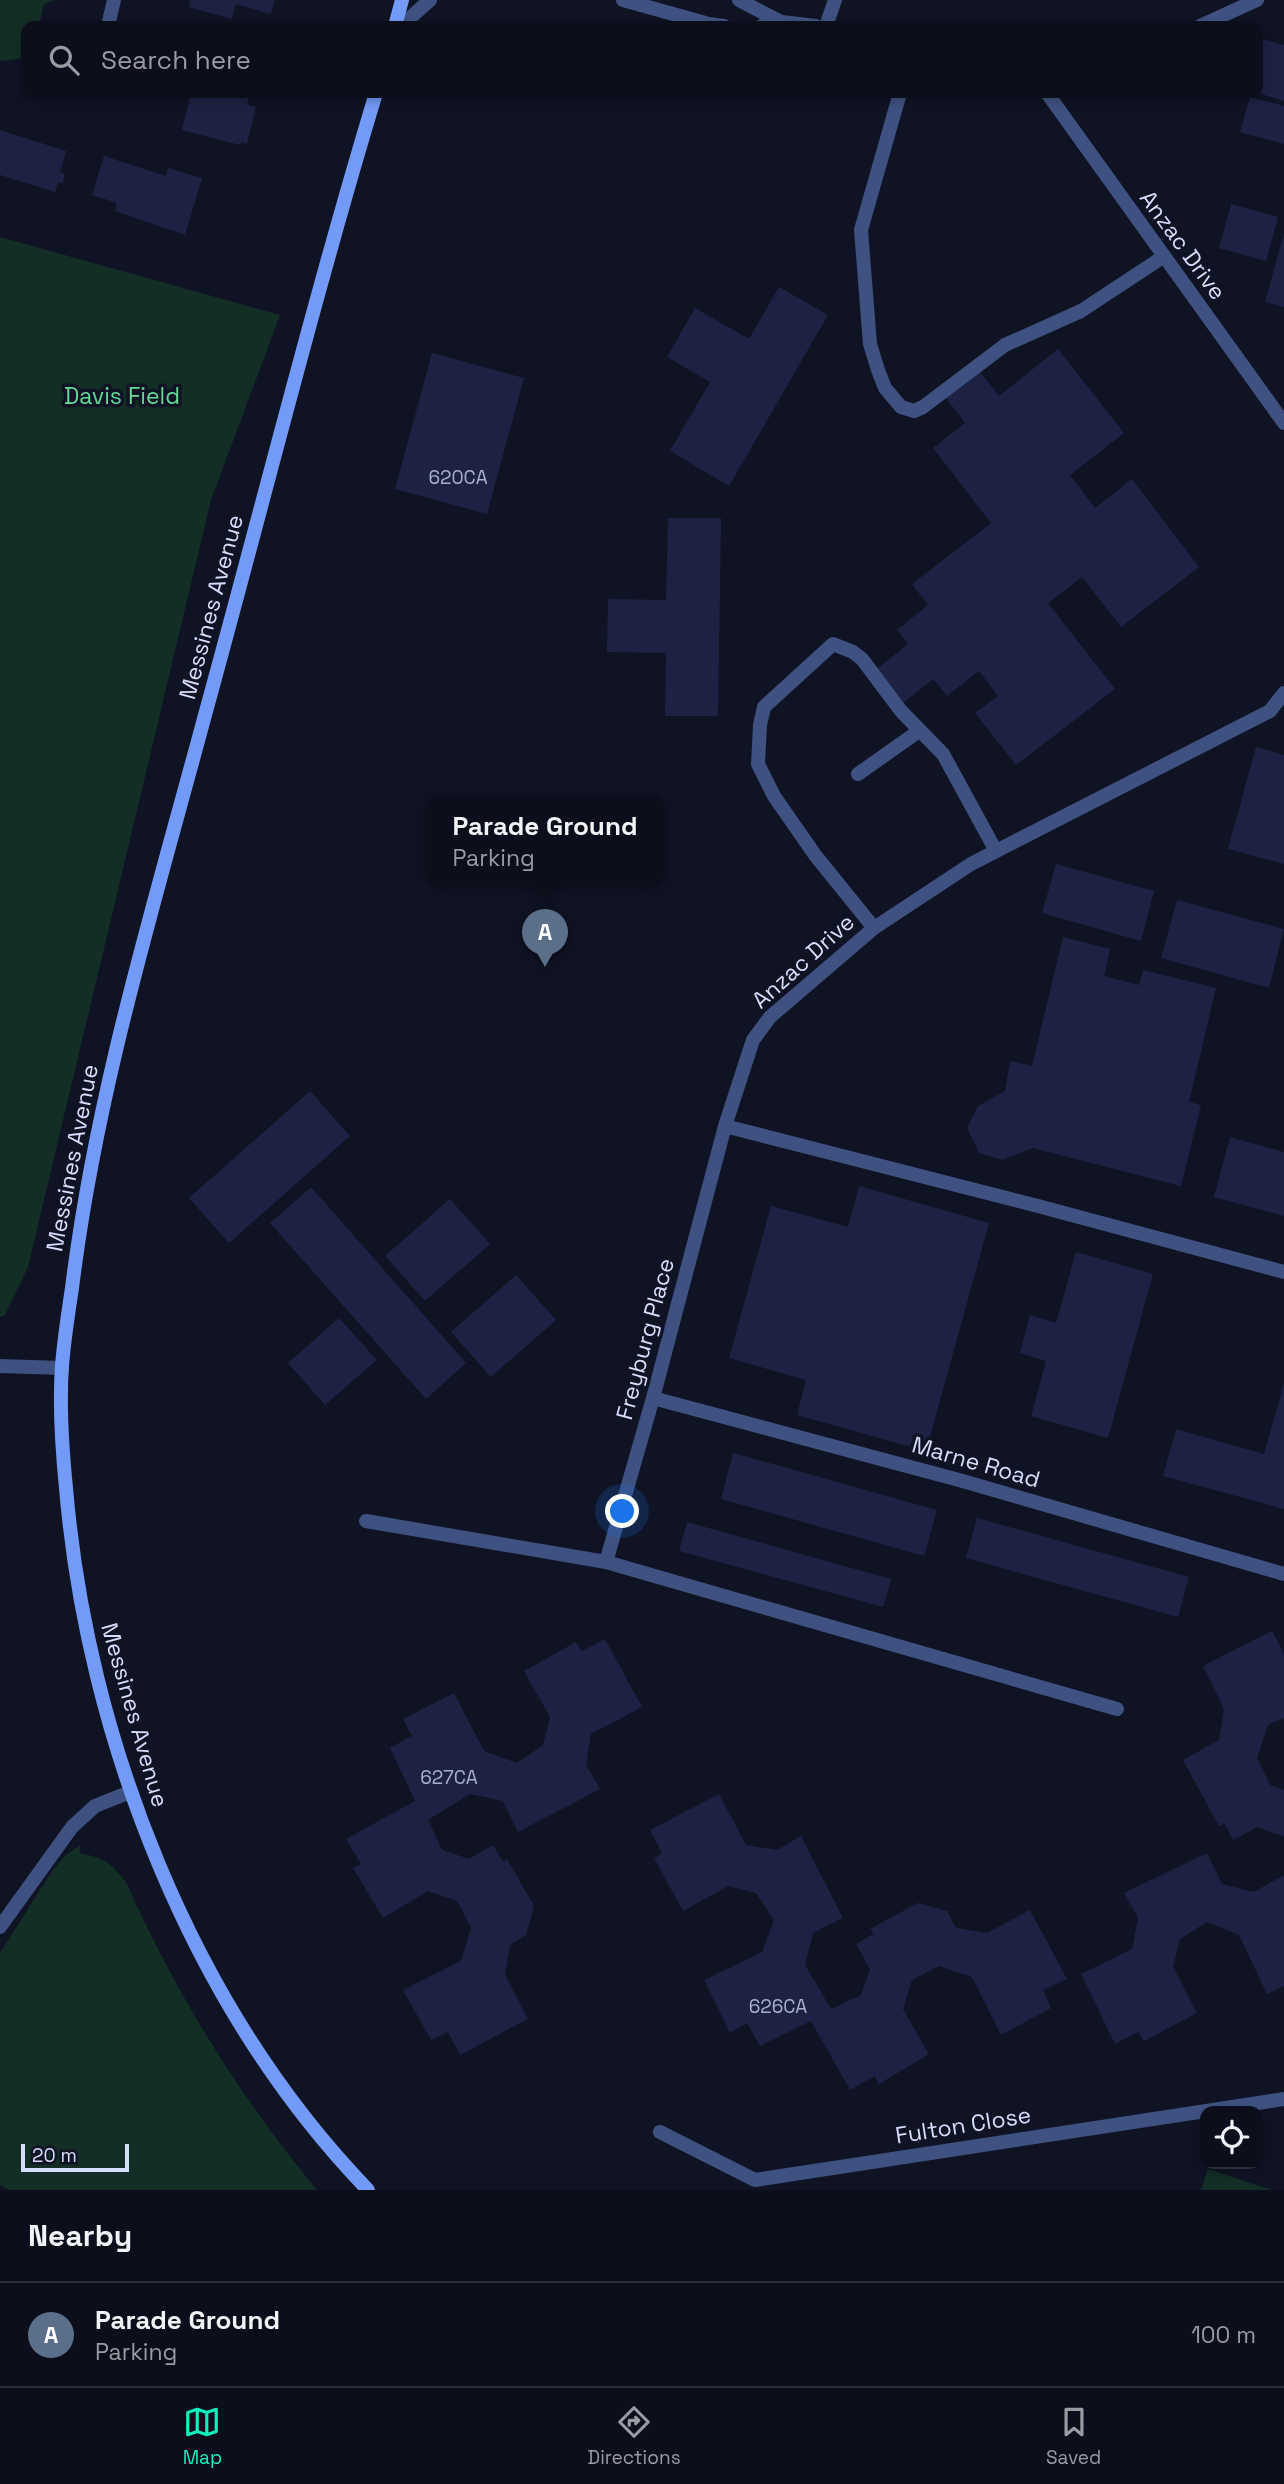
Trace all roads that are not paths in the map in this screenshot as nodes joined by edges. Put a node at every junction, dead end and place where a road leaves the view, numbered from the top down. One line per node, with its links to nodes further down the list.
1 (114, 0): 8 (street)
2 (402, 0): 9 (street)
3 (430, 0): 10 (street)
4 (624, 0): 11 (street)
5 (739, 0): 12 (street)
6 (835, 0): 13 (street)
7 (1257, 0): 14 (street)
8 (109, 21)
9 (397, 21)
10 (407, 21)
11 (698, 21)
12 (779, 21)
13 (828, 21)
14 (1211, 21)
15 (375, 98): 28 (street, Messines Avenue)
16 (900, 98): 18 (street)
17 (1051, 98): 18 (street, Anzac Drive)
18 (1163, 257): 19 (street, Anzac Drive)
19 (1284, 423)
20 (1284, 693): 23 (street, Anzac Drive)
21 (919, 732): 22 (street); 23 (street); 24 (street)
22 (858, 774)
23 (996, 851): 24 (street, Anzac Drive)
24 (874, 928): 25 (street, Anzac Drive)
25 (725, 1126): 26 (street); 29 (street, Freyburg Place)
26 (1284, 1272)
27 (0, 1366): 28 (street)
28 (62, 1368): 34 (street, Messines Avenue)
29 (653, 1398): 31 (street, Freyburg Place); 32 (street, Marne Road)
30 (366, 1521): 31 (street)
31 (606, 1562): 33 (street)
32 (1284, 1574)
33 (1116, 1709)
34 (130, 1793): 35 (street); 38 (street, Messines Avenue)
35 (0, 1927)
36 (1284, 2099): 37 (street, Fulton Close)
37 (660, 2132)
38 (368, 2190)

